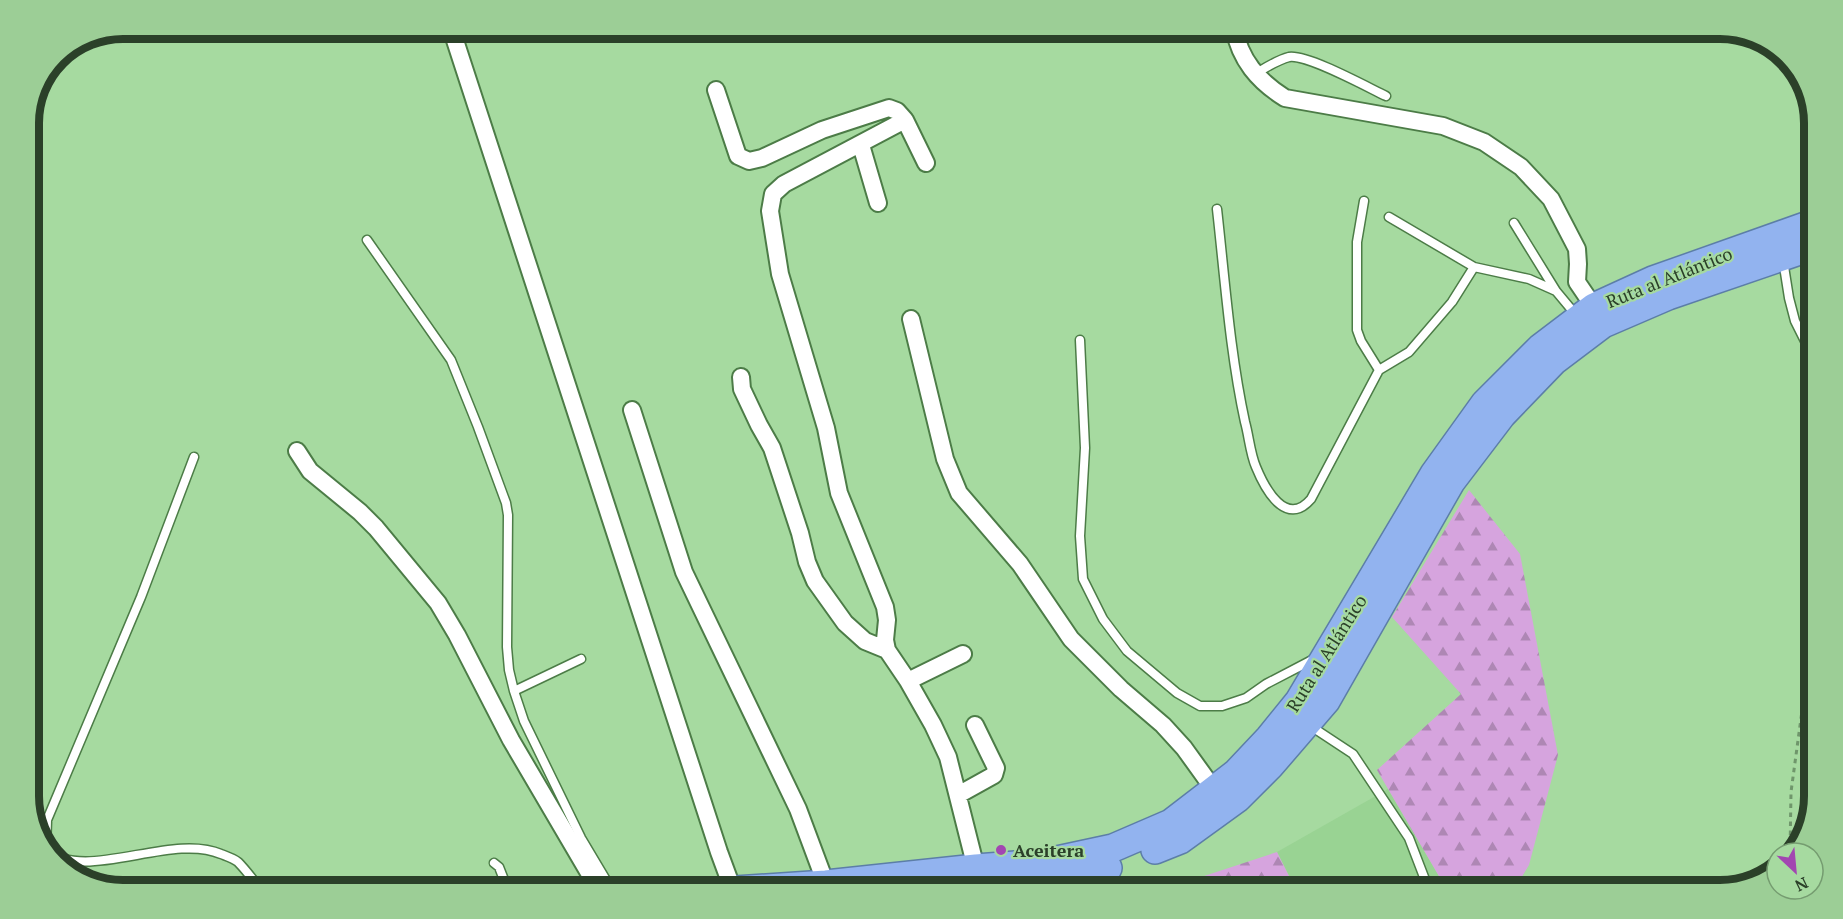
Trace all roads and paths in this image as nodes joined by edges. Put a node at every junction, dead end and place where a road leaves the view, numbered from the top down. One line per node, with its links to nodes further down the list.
1 (455, 39): 49 (street)
2 (1236, 39): 3 (street)
3 (1255, 74): 5 (lane); 20 (street)
4 (716, 90): 6 (street)
5 (1386, 96)
6 (905, 120): 7 (street); 8 (street)
7 (861, 145): 10 (street); 29 (street)
8 (926, 163)
9 (1364, 201): 24 (lane)
10 (878, 203)
11 (1217, 209): 24 (lane)
12 (1389, 217): 18 (lane)
13 (1514, 223): 19 (lane)
14 (1804, 227): 20 (highway, Ruta al Atlántico)
15 (367, 240): 34 (lane)
16 (1804, 249): 17 (highway, Ruta al Atlántico)
17 (1783, 256): 22 (lane); 36 (highway, Ruta al Atlántico)
18 (1474, 267): 19 (lane); 24 (lane)
19 (1556, 291): 20 (lane)
20 (1586, 313): 30 (highway, Ruta al Atlántico)
21 (911, 319): 38 (street)
22 (1804, 339)
23 (1080, 340): 30 (lane)
24 (1379, 369)
25 (741, 377): 29 (street)
26 (632, 410): 50 (street)
27 (297, 451): 47 (street)
28 (195, 457): 40 (lane)
29 (887, 650): 33 (street)
30 (1330, 651): 38 (highway, Ruta al Atlántico)
31 (963, 654): 33 (street)
32 (581, 659): 34 (lane)
33 (908, 681): 39 (street)
34 (514, 691): 48 (lane)
35 (1804, 696): 41 (path)
36 (1306, 723): 52 (highway, Ruta al Atlántico); 53 (lane)
37 (975, 725): 39 (street)
38 (1215, 791): 44 (highway, Ruta al Atlántico)
39 (958, 795): 44 (street)
40 (47, 830)
41 (1790, 841)
42 (67, 858): 45 (lane)
43 (494, 863): 46 (lane)
44 (976, 868): 51 (highway, Ruta al Atlántico)
45 (252, 880)
46 (504, 880)
47 (593, 880)
48 (606, 880)
49 (730, 880)
50 (825, 880)
51 (864, 880)
52 (1054, 880)
53 (1425, 880)

